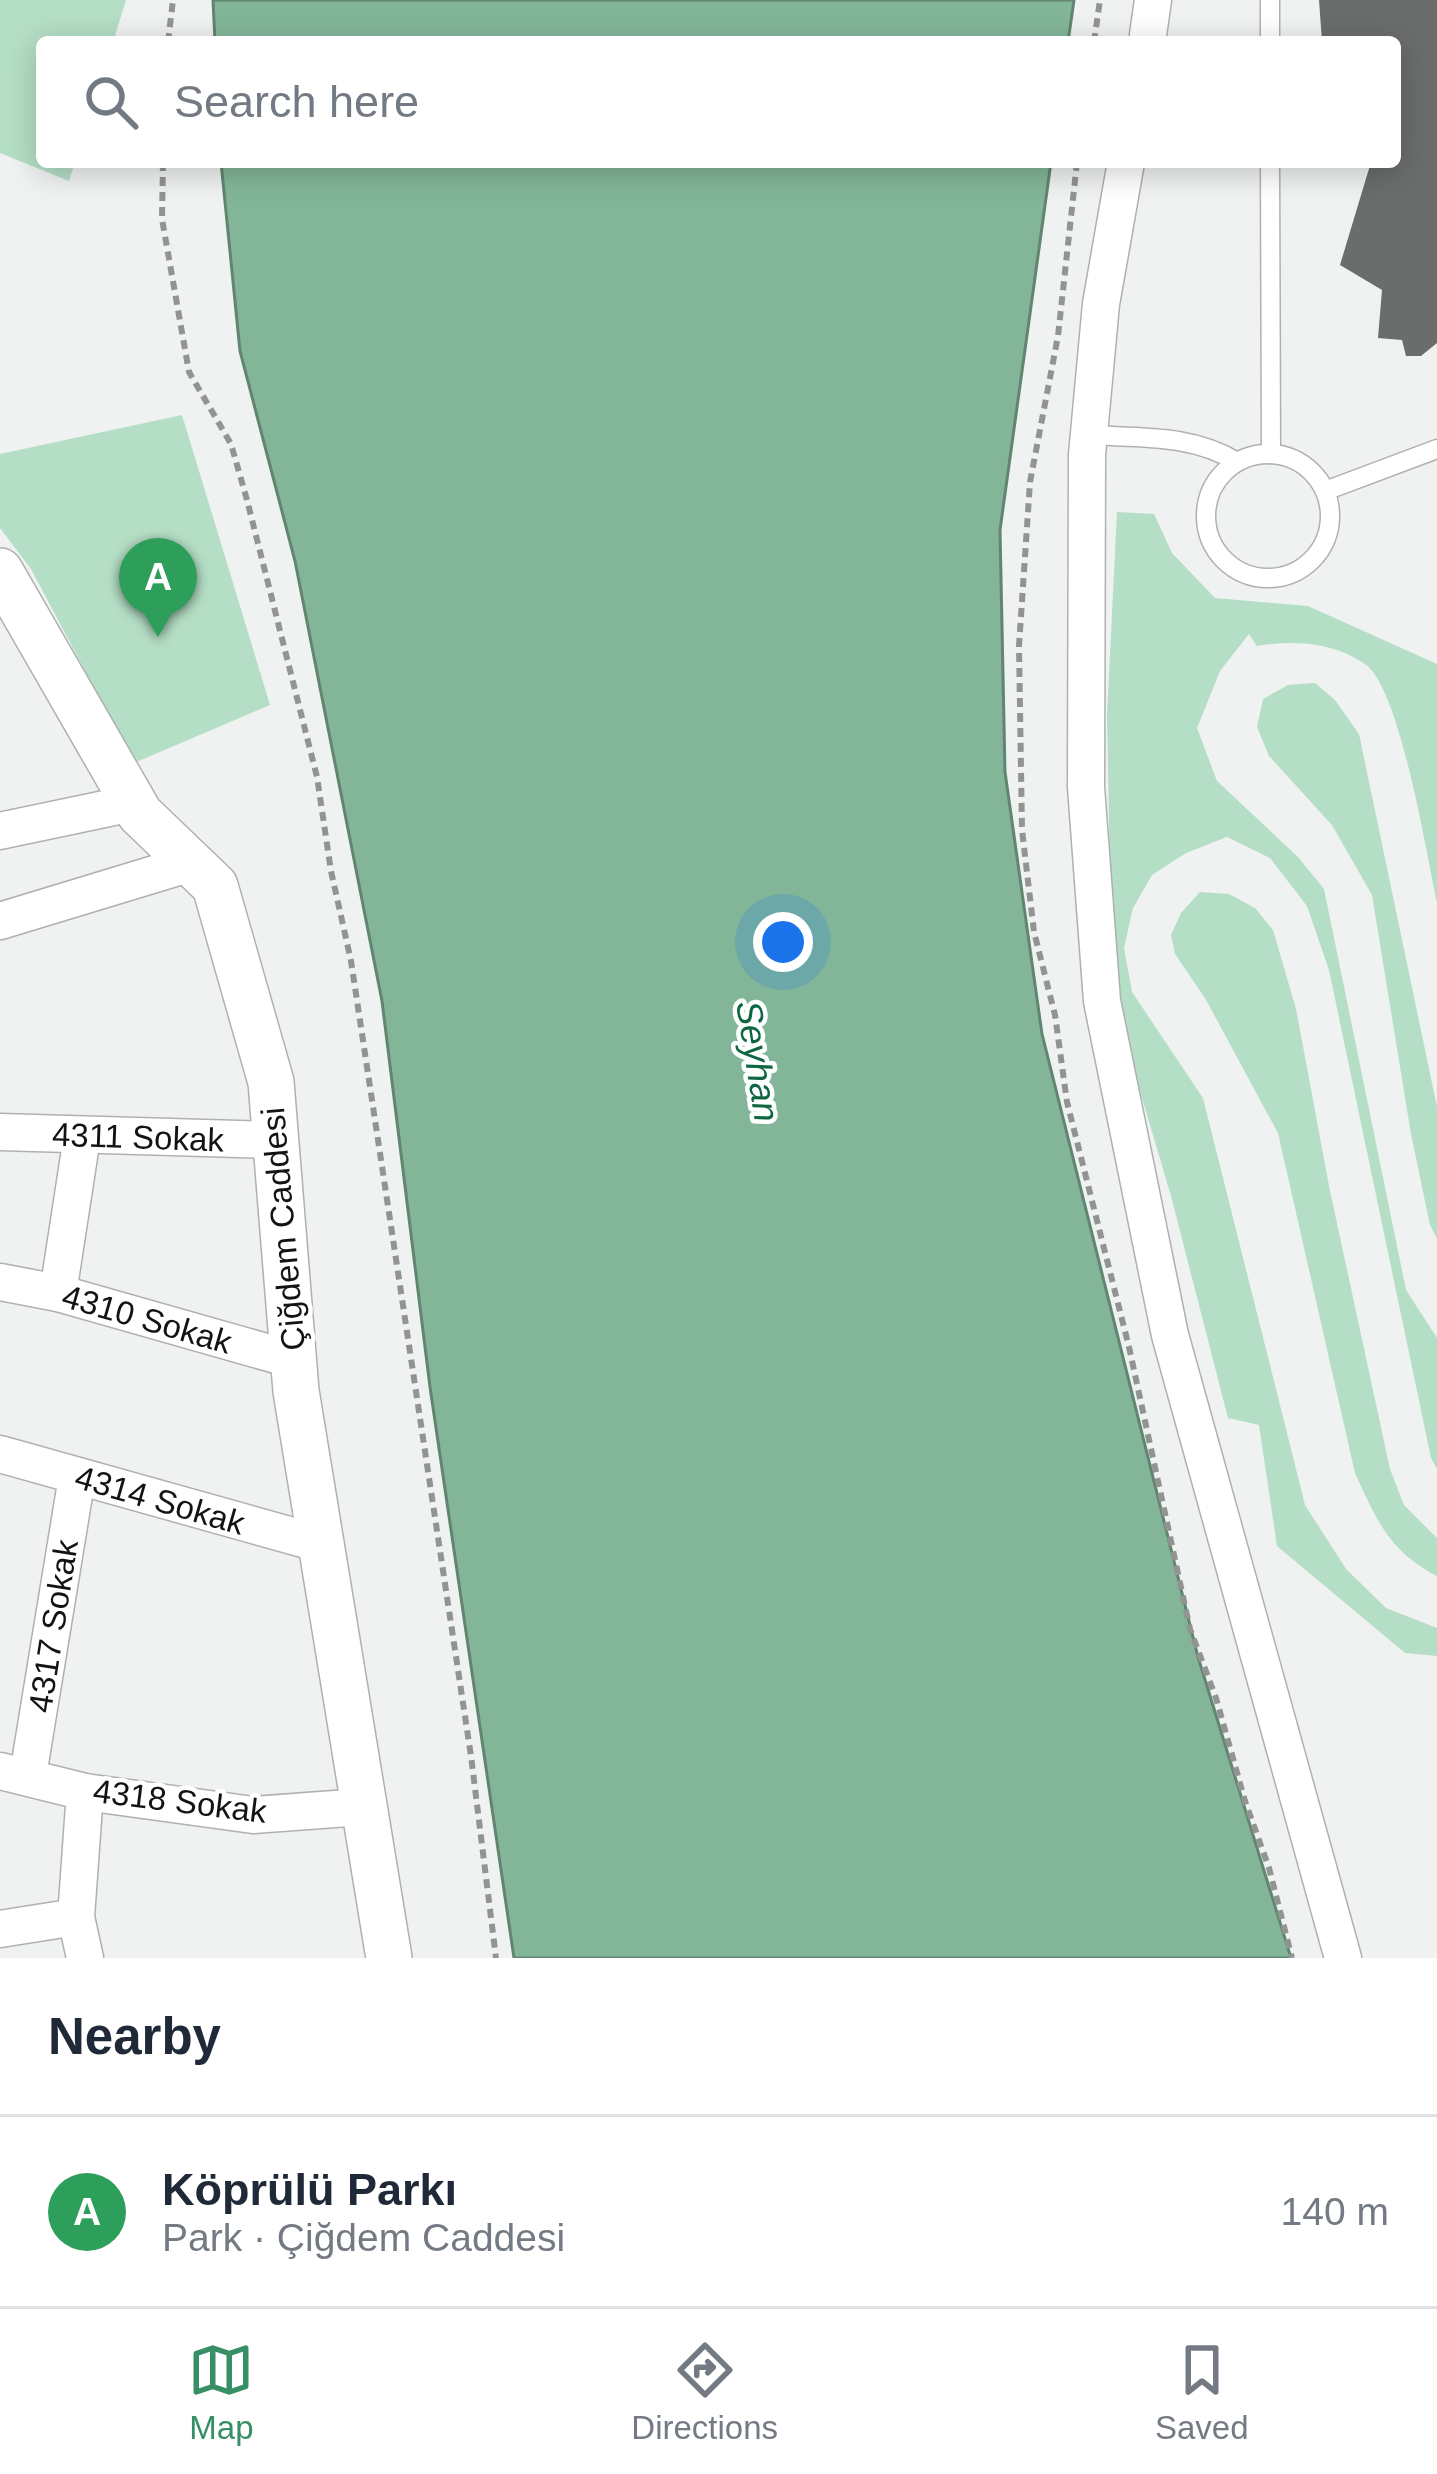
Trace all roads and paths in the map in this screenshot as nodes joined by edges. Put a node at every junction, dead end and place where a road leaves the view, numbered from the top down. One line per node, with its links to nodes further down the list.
1 (173, 0): 5 (path)
2 (1100, 0): 6 (path)
3 (1154, 0): 7 (street)
4 (1270, 0): 8 (lane)
5 (169, 36)
6 (1095, 36)
7 (1148, 36)
8 (1270, 36)
9 (163, 168): 38 (path)
10 (1125, 168): 12 (street)
11 (1270, 168): 14 (lane)
12 (1089, 435): 15 (lane); 39 (street)
13 (1437, 449): 16 (lane)
14 (1270, 454): 15 (lane); 16 (lane)
15 (1237, 462): 16 (lane)
16 (1325, 491)
17 (0, 571): 18 (street, Çiğdem Caddesi)
18 (133, 802): 19 (street); 20 (street, Çiğdem Caddesi)
19 (0, 831)
20 (191, 863): 21 (street); 24 (street, Çiğdem Caddesi)
21 (0, 921)
22 (0, 1132): 23 (street, 4311 Sokak)
23 (82, 1137): 24 (street, 4311 Sokak); 26 (street)
24 (275, 1141): 27 (street, Çiğdem Caddesi)
25 (0, 1282): 26 (street, 4310 Sokak)
26 (58, 1293): 27 (street, 4310 Sokak)
27 (294, 1360): 30 (street, Çiğdem Caddesi)
28 (0, 1454): 29 (street, 4314 Sokak)
29 (77, 1477): 30 (street, 4314 Sokak); 31 (street, 4317 Sokak)
30 (320, 1544): 33 (street, Çiğdem Caddesi)
31 (14, 1773): 32 (street, 4318 Sokak)
32 (85, 1792): 33 (street, 4318 Sokak); 34 (street)
33 (362, 1807): 37 (street, Çiğdem Caddesi)
34 (76, 1917): 35 (street); 36 (street)
35 (0, 1929)
36 (85, 1958)
37 (389, 1958)
38 (496, 1958)
39 (1342, 1958)

